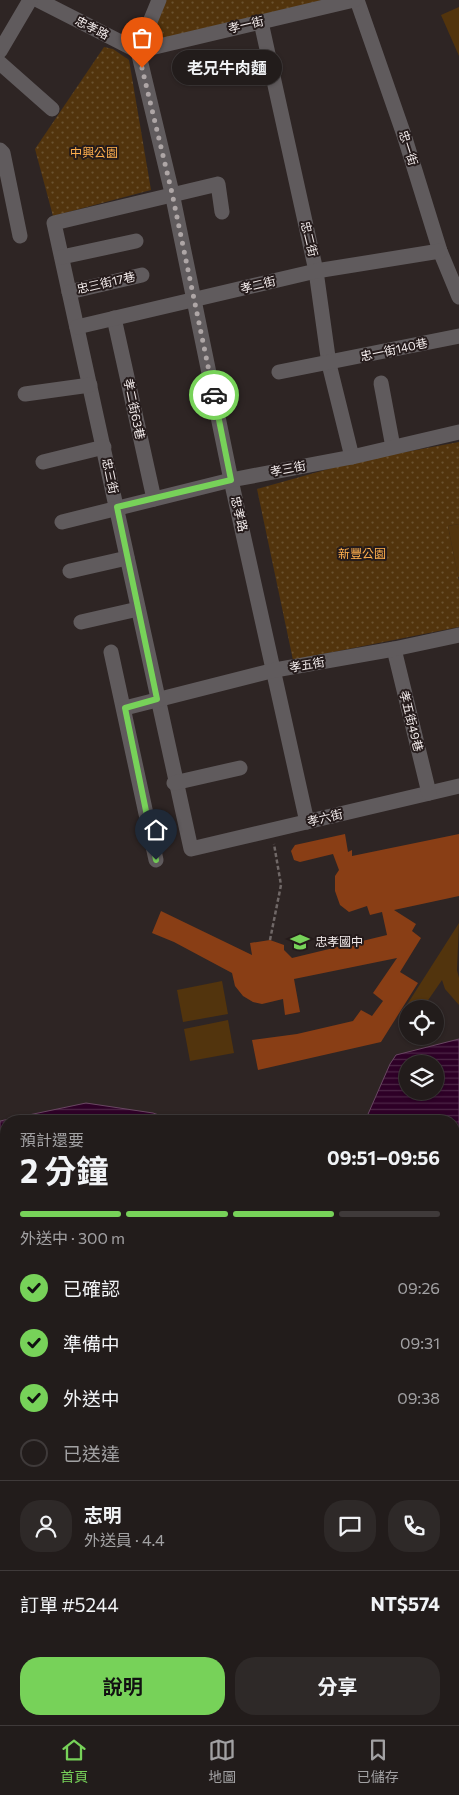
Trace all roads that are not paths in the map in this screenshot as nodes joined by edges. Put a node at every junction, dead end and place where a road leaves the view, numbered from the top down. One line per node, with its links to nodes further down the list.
1 (30, 0): 6 (street)
2 (38, 0): 7 (street, 忠孝路)
3 (159, 0): 7 (street)
4 (355, 0): 5 (street, 孝一街); 15 (street, 忠一街)
5 (262, 22): 7 (street, 孝一街); 17 (street, 忠二街)
6 (0, 51)
7 (138, 51): 11 (street, 忠孝路)
8 (0, 63): 9 (street)
9 (52, 109)
10 (0, 150): 13 (street)
11 (172, 193): 12 (street); 16 (street, 忠三街); 21 (street, 忠孝路)
12 (222, 212)
13 (20, 236)
14 (136, 240): 16 (street)
15 (440, 251): 17 (street, 孝二街); 20 (street, 忠一街)
16 (62, 257): 19 (street, 忠三街)
17 (316, 271): 21 (street, 孝二街); 25 (street, 忠二街)
18 (142, 275): 19 (street, 忠三街17巷)
19 (69, 292): 23 (street, 忠三街)
20 (459, 297)
21 (195, 300): 22 (street, 孝二街); 35 (street, 忠孝路)
22 (114, 318): 23 (street, 孝二街); 36 (street, 孝二街63巷)
23 (77, 327): 28 (street, 忠三街)
24 (459, 336): 25 (street, 忠一街140巷)
25 (329, 364): 26 (street, 忠一街140巷); 33 (street, 忠二街)
26 (279, 372)
27 (381, 383): 32 (street)
28 (90, 385): 29 (street); 31 (street, 忠三街)
29 (26, 394)
30 (459, 432): 32 (street, 孝三街)
31 (104, 447): 34 (street); 37 (street, 忠三街)
32 (393, 447): 33 (street, 孝三街)
33 (352, 457): 35 (street, 孝三街)
34 (43, 462)
35 (231, 480): 36 (street, 孝三街); 46 (street, 忠孝路)
36 (154, 499): 37 (street, 孝三街)
37 (117, 507): 38 (street, 孝三街); 39 (street, 忠三街)
38 (62, 522)
39 (127, 558): 40 (street); 41 (street, 忠三街)
40 (70, 571)
41 (138, 609): 42 (street); 47 (street, 忠三街)
42 (81, 622)
43 (459, 634): 44 (street, 孝五街)
44 (394, 650): 46 (street, 孝五街); 52 (street, 孝五街49巷)
45 (112, 652): 48 (street)
46 (274, 670): 47 (street, 孝五街); 53 (street, 忠孝路)
47 (157, 699): 48 (street, 孝五街); 50 (street, 忠三街)
48 (125, 708): 55 (street)
49 (240, 768): 50 (street)
50 (174, 783): 54 (street, 忠三街)
51 (459, 786): 52 (street, 孝六街)
52 (429, 793): 53 (street, 孝六街)
53 (307, 822): 54 (street, 孝六街)
54 (191, 850)
55 (156, 860)

